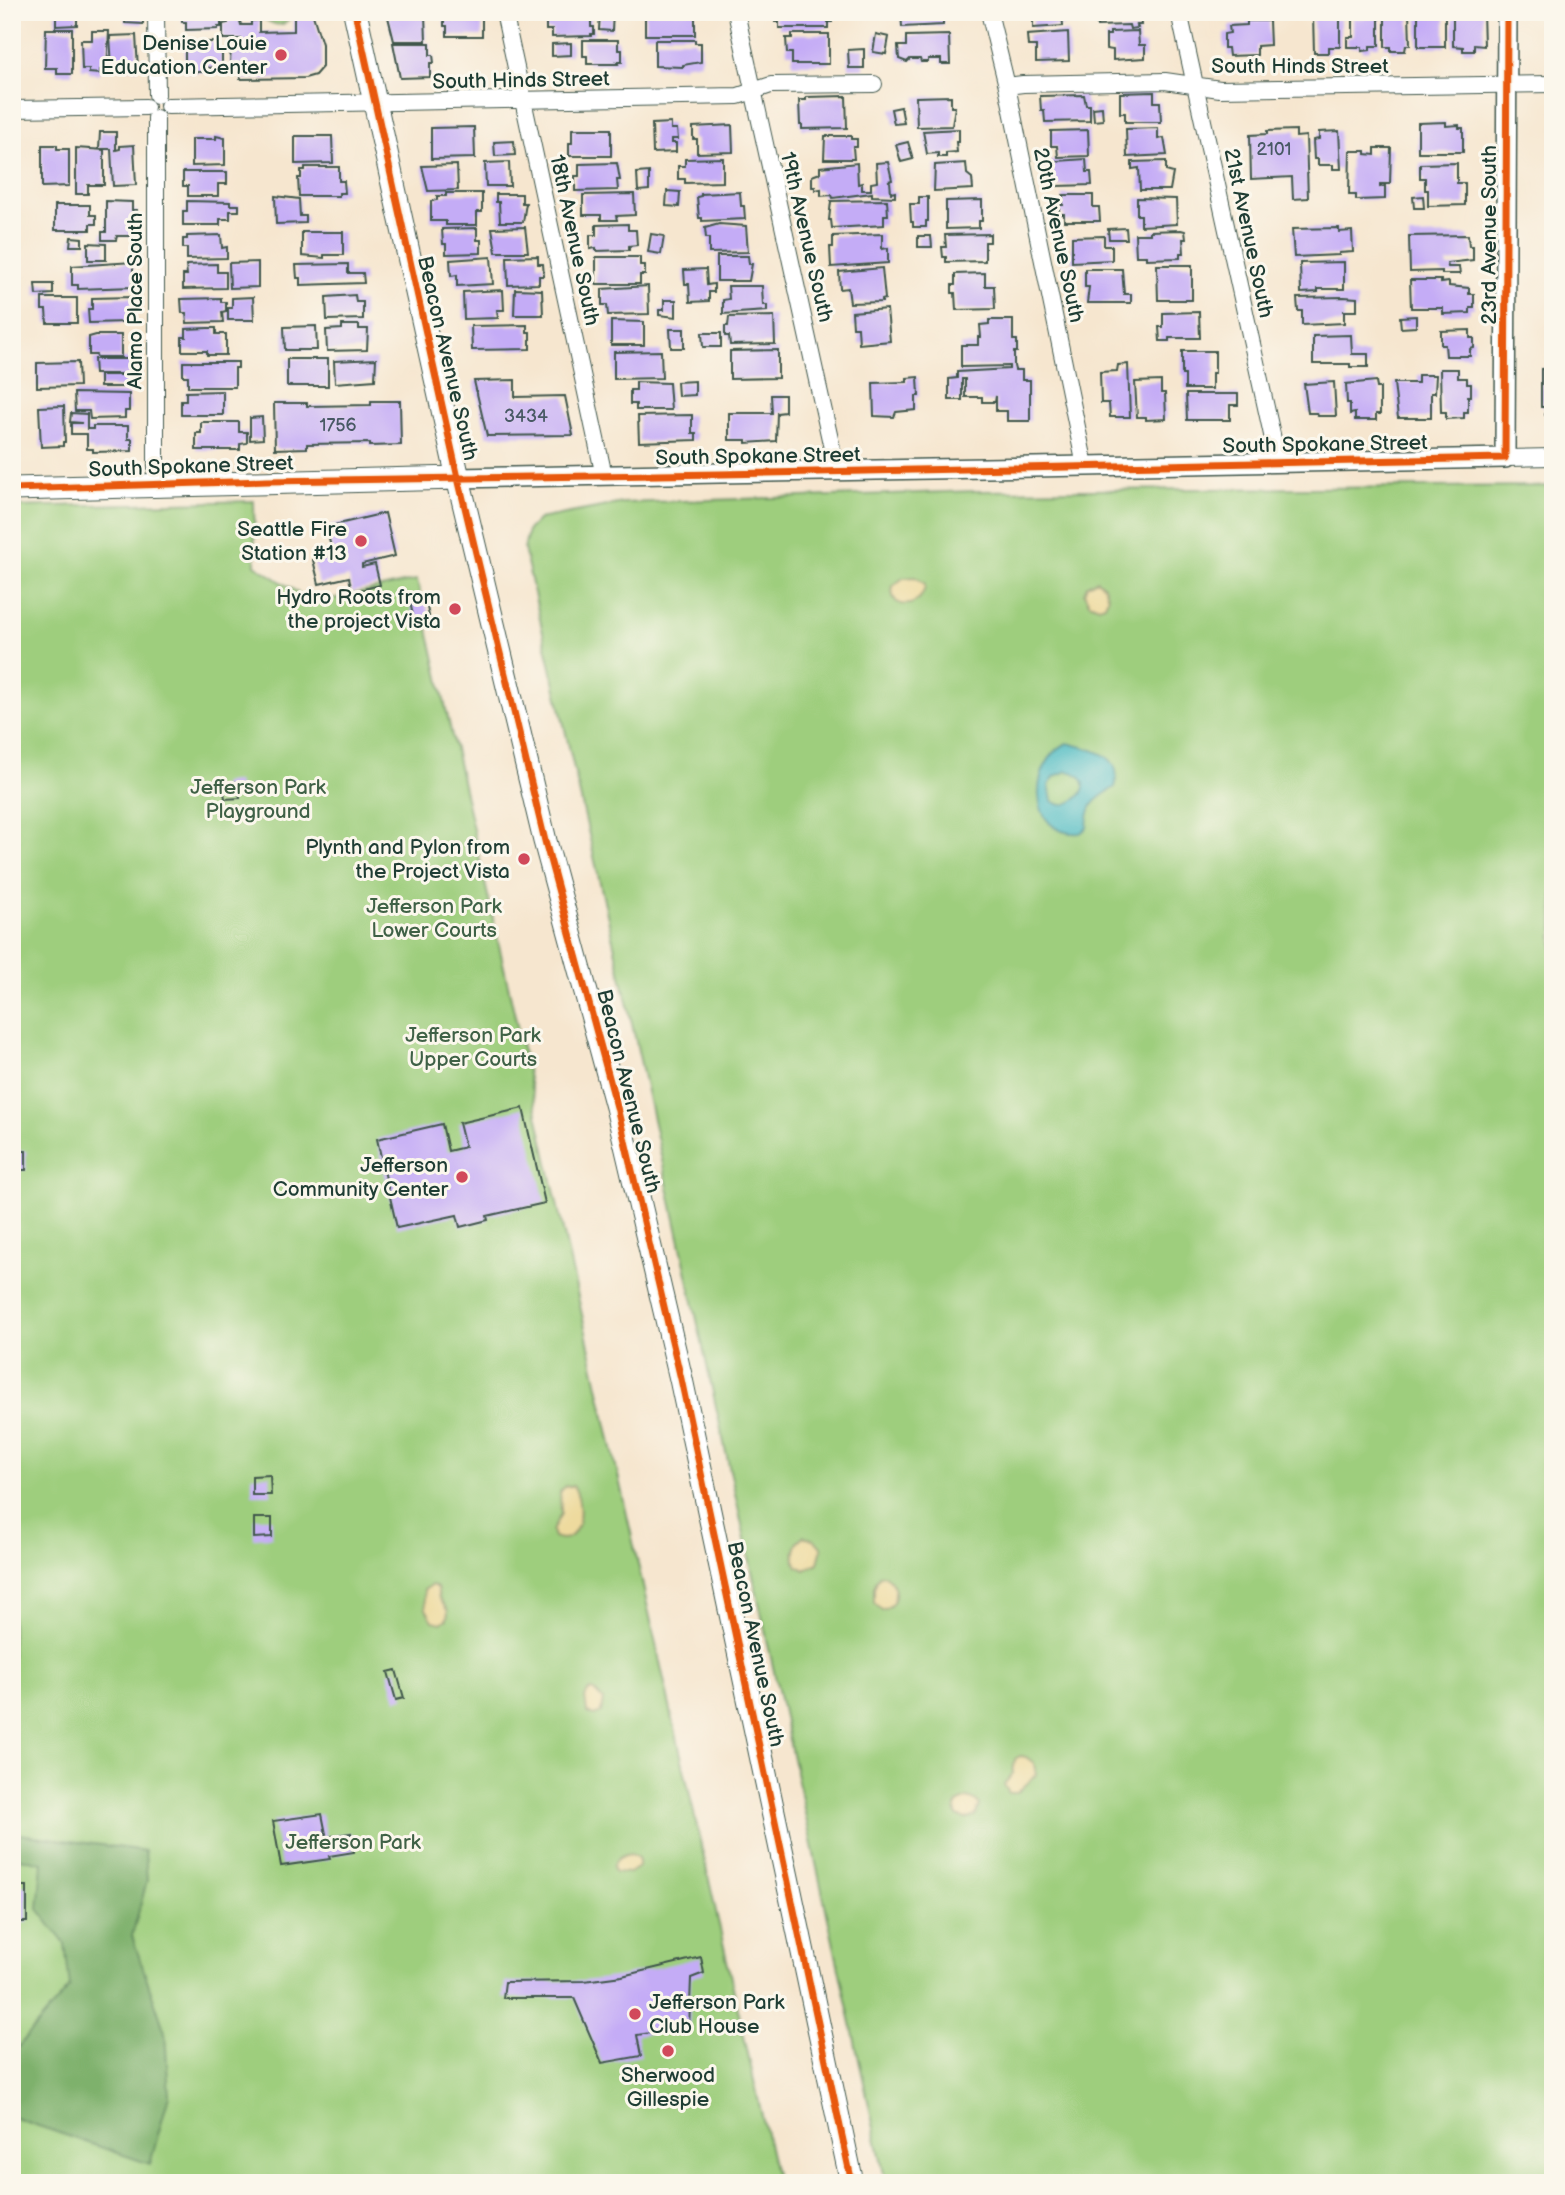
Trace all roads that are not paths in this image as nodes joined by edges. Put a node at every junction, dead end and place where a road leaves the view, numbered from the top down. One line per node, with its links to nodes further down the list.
1 (156, 12): 16 (street, Alamo Place South)
2 (355, 12): 15 (main road, Beacon Avenue South)
3 (505, 12): 14 (street, 18th Avenue South)
4 (736, 12): 13 (street, 19th Avenue South)
5 (989, 12): 10 (street, 20th Avenue South)
6 (1178, 12): 11 (street, 21st Avenue South)
7 (1507, 12): 12 (street, 23rd Avenue South)
8 (874, 83): 13 (street, South Hinds Street)
9 (1553, 84): 12 (street, South Hinds Street)
10 (1007, 86): 11 (street, South Hinds Street); 21 (street, 20th Avenue South)
11 (1196, 86): 12 (street, South Hinds Street); 20 (street, 21st Avenue South)
12 (1507, 86): 19 (street, 23rd Avenue South)
13 (753, 92): 14 (street, South Hinds Street); 22 (street, 19th Avenue South)
14 (524, 101): 15 (street, South Hinds Street); 23 (street, 18th Avenue South)
15 (374, 104): 16 (street, South Hinds Street); 24 (main road, Beacon Avenue South)
16 (157, 106): 17 (street, South Hinds Street); 25 (street, Alamo Place South)
17 (12, 108)
18 (1553, 457): 19 (street, South Spokane Street)
19 (1505, 458): 20 (street, South Spokane Street)
20 (1278, 463): 21 (street, South Spokane Street)
21 (1085, 467): 22 (street, South Spokane Street)
22 (837, 471): 23 (street, South Spokane Street)
23 (604, 476): 24 (street, South Spokane Street)
24 (457, 478): 25 (main road, South Spokane Street); 27 (main road, Beacon Avenue South)
25 (156, 484): 26 (main road, South Spokane Street)
26 (12, 489)
27 (852, 2183)

